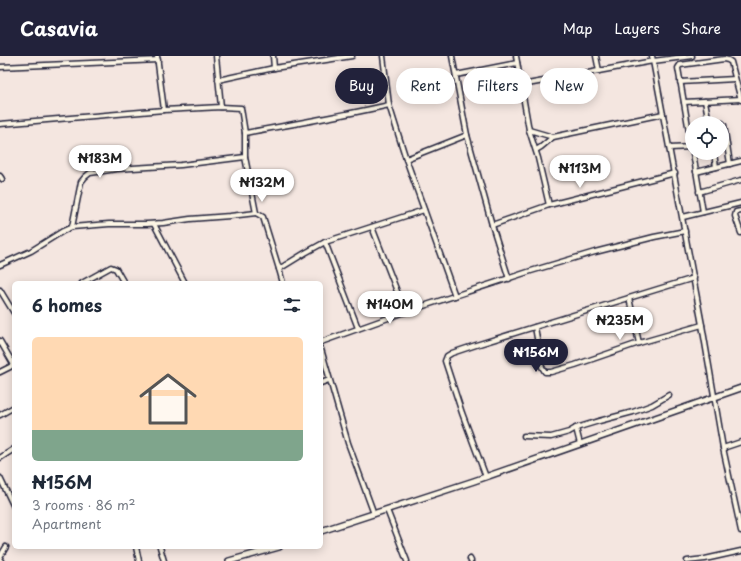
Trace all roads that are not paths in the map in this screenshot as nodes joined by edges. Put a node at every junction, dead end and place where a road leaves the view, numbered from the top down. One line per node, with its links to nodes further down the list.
1 (102, 56): 12 (street)
2 (216, 56): 19 (street)
3 (273, 56): 15 (street)
4 (352, 56): 15 (street)
5 (383, 56): 27 (street)
6 (452, 56): 18 (street)
7 (516, 56): 13 (street)
8 (596, 56): 17 (street)
9 (692, 56): 11 (street)
10 (157, 58): 12 (street); 29 (street)
11 (653, 58): 17 (street); 30 (street)
12 (102, 62): 14 (street)
13 (517, 63): 16 (street); 18 (street)
14 (0, 67)
15 (274, 68): 19 (street)
16 (518, 68)
17 (599, 71): 22 (street)
18 (456, 76): 36 (street)
19 (218, 80): 28 (street)
20 (735, 80): 21 (street); 21 (street); 23 (street)
21 (680, 82): 25 (street)
22 (532, 83)
23 (741, 100): 24 (street)
24 (705, 101): 25 (street); 32 (street)
25 (684, 102): 31 (street)
26 (525, 104): 34 (street)
27 (389, 105): 35 (street); 43 (street)
28 (221, 107): 29 (street); 35 (street)
29 (164, 110): 33 (street)
30 (663, 114): 37 (street); 38 (street)
31 (686, 116)
32 (708, 116)
33 (0, 124)
34 (529, 130): 37 (street); 40 (street)
35 (245, 133): 41 (street)
36 (467, 134): 43 (street); 61 (street)
37 (553, 138): 40 (street)
38 (670, 148): 39 (street); 50 (street)
39 (685, 148)
40 (536, 150): 54 (street)
41 (245, 157): 58 (street); 62 (street)
42 (729, 158): 47 (street)
43 (406, 159): 55 (street)
44 (694, 160): 49 (street)
45 (715, 160): 48 (street)
46 (741, 161): 47 (street)
47 (730, 164): 48 (street)
48 (716, 167): 49 (street)
49 (696, 172): 52 (street)
50 (675, 173): 54 (street); 59 (street)
51 (741, 180): 52 (street)
52 (699, 192): 57 (street)
53 (741, 203): 57 (street)
54 (549, 205): 61 (street)
55 (424, 210): 63 (street); 76 (street)
56 (741, 210): 65 (street)
57 (703, 212): 59 (street)
58 (256, 213): 60 (street); 68 (street)
59 (683, 217): 64 (street)
60 (154, 224): 62 (street); 73 (street)
61 (492, 225): 70 (street)
62 (72, 227): 67 (street)
63 (372, 227): 66 (street); 79 (street)
64 (685, 231): 69 (street); 70 (street)
65 (741, 233)
66 (326, 242): 68 (street); 81 (street)
67 (0, 265)
68 (279, 269): 74 (street)
69 (694, 278): 77 (street); 80 (street)
70 (509, 279): 76 (street)
71 (86, 281): 72 (street)
72 (123, 281)
73 (183, 281)
74 (282, 281)
75 (0, 290): 78 (street)
76 (455, 296): 79 (street)
77 (629, 298): 82 (street); 85 (street)
78 (12, 310)
79 (405, 312): 81 (street)
80 (702, 325): 85 (street); 94 (street)
81 (358, 328): 84 (street)
82 (535, 328): 85 (street); 104 (street)
83 (0, 340): 87 (street)
84 (323, 341)
85 (639, 344)
86 (323, 356): 90 (street)
87 (12, 361)
88 (12, 366): 89 (street)
89 (0, 372)
90 (329, 380): 91 (street); 108 (street)
91 (323, 382)
92 (741, 388): 94 (street)
93 (669, 395): 97 (street)
94 (715, 397): 100 (street); 101 (street)
95 (12, 408): 96 (street)
96 (0, 415)
97 (576, 428): 98 (street); 100 (street)
98 (524, 436)
99 (741, 442): 101 (street)
100 (580, 444): 104 (street)
101 (723, 448): 110 (street)
102 (12, 450): 103 (street)
103 (0, 458)
104 (486, 476): 107 (street)
105 (0, 478): 106 (street)
106 (12, 503)
107 (387, 510): 108 (street); 120 (street)
108 (374, 514): 109 (street)
109 (323, 530)
110 (741, 532)
111 (6, 547): 116 (street)
112 (137, 549): 117 (street)
113 (161, 549): 118 (street)
114 (269, 549): 119 (street)
115 (741, 551): 121 (street)
116 (0, 559)
117 (140, 561)
118 (164, 561)
119 (228, 561)
120 (407, 561)
121 (687, 561)

